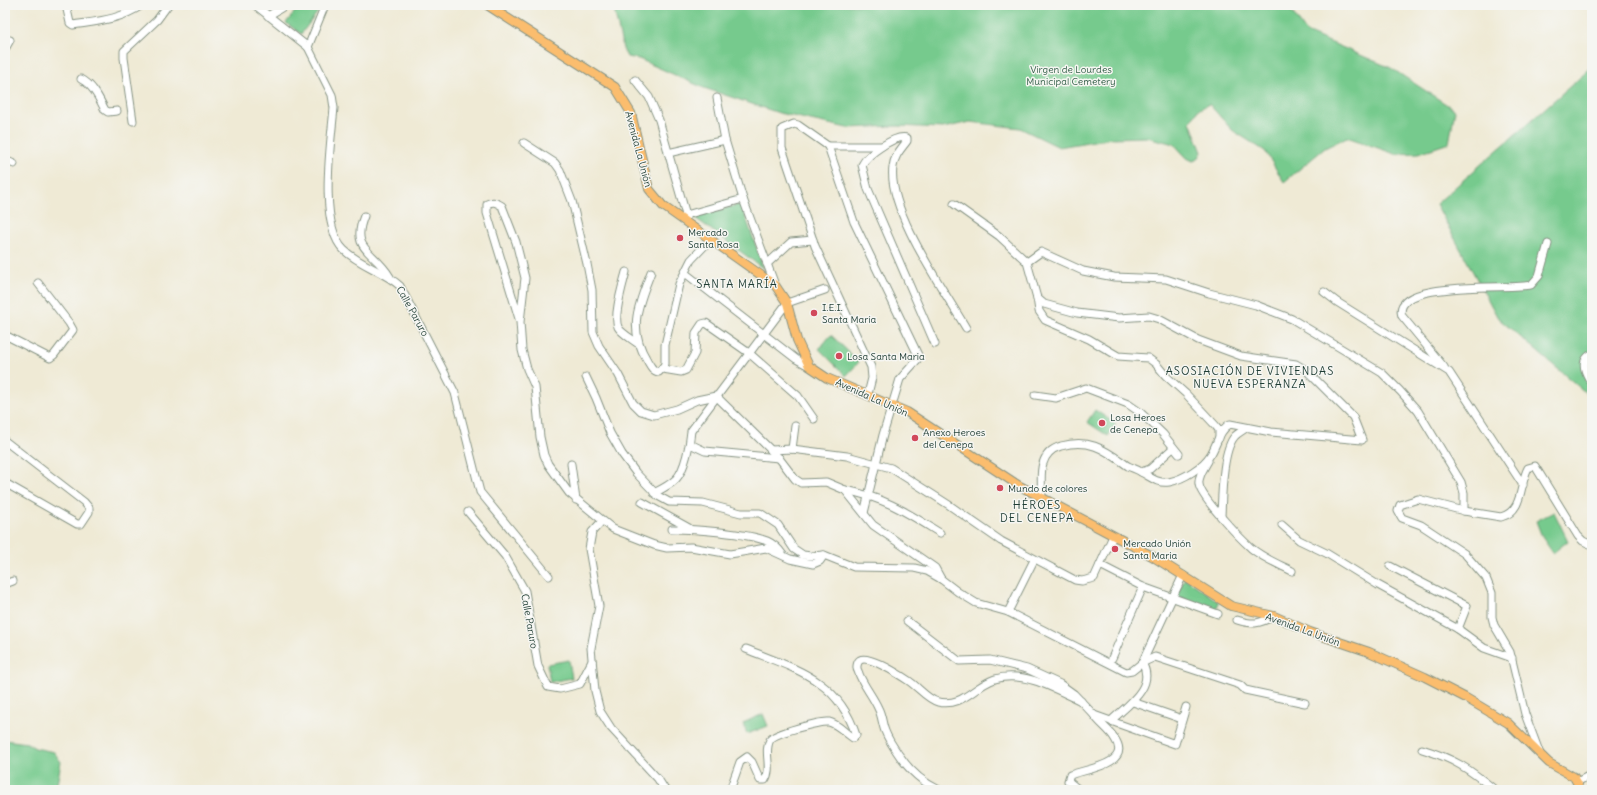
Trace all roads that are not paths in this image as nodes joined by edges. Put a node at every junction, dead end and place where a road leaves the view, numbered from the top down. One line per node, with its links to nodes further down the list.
1 (66, 5): 2 (street)
2 (142, 5)
3 (168, 5): 16 (street)
4 (255, 5): 8 (street, Calle Paruro)
5 (286, 5): 8 (street)
6 (325, 5): 10 (street)
7 (487, 5): 27 (main road, Avenida La Unión)
8 (268, 16): 10 (street, Calle Paruro)
9 (10, 40): 11 (street)
10 (308, 47): 36 (street, Calle Paruro)
11 (5, 49)
12 (81, 79): 15 (street)
13 (635, 80): 21 (street)
14 (718, 98): 17 (street)
15 (117, 111)
16 (133, 121)
17 (725, 140): 21 (street); 24 (street)
18 (524, 143): 58 (street)
19 (828, 146): 20 (street); 29 (street); 59 (street)
20 (882, 146): 44 (street); 48 (street)
21 (668, 153): 27 (street)
22 (5, 160): 23 (street)
23 (14, 164)
24 (743, 199): 27 (street); 32 (street)
25 (954, 204): 31 (street)
26 (364, 216): 36 (street)
27 (685, 218): 28 (main road, Avenida La Unión)
28 (711, 239): 35 (street); 38 (main road, Avenida La Unión)
29 (813, 240): 32 (street); 56 (street)
30 (1548, 244): 53 (street)
31 (1027, 262): 41 (street); 83 (street)
32 (767, 264): 38 (street)
33 (626, 272): 47 (street)
34 (651, 272): 47 (street)
35 (684, 273): 45 (street); 52 (street)
36 (390, 277): 101 (street, Calle Paruro)
37 (38, 283): 46 (street)
38 (775, 285): 42 (main road, Avenida La Unión)
39 (825, 290): 42 (street)
40 (1324, 292): 53 (street)
41 (1037, 298): 62 (street); 63 (street)
42 (787, 303): 45 (street); 51 (main road, Avenida La Unión)
43 (520, 322): 43 (street); 81 (street)
44 (966, 328)
45 (764, 334): 49 (street); 51 (street)
46 (5, 335)
47 (637, 343): 52 (street)
48 (935, 344)
49 (749, 353): 52 (street); 58 (street); 60 (street)
50 (1592, 354): 55 (street)
51 (809, 366): 56 (main road, Avenida La Unión)
52 (663, 369)
53 (1449, 372): 76 (street)
54 (586, 377): 78 (street)
55 (1592, 384)
56 (868, 394): 59 (main road, Avenida La Unión)
57 (1035, 395): 66 (street)
58 (716, 396): 65 (street); 68 (street)
59 (892, 404): 73 (street); 80 (main road, Avenida La Unión)
60 (814, 419)
61 (795, 426): 67 (street)
62 (1246, 428): 63 (street); 86 (street)
63 (1219, 438): 70 (street)
64 (5, 441): 75 (street)
65 (690, 444): 71 (street); 78 (street)
66 (1173, 448): 69 (street); 74 (street)
67 (792, 449): 68 (street); 73 (street)
68 (771, 450): 71 (street)
69 (1179, 454)
70 (1210, 455): 74 (street); 86 (street)
71 (779, 458): 77 (street)
72 (571, 464): 81 (street)
73 (876, 464): 79 (street); 96 (street)
74 (1141, 472): 80 (street)
75 (5, 483)
76 (1523, 485): 83 (street); 93 (street)
77 (846, 490): 79 (street); 85 (street)
78 (654, 493): 94 (street)
79 (868, 495): 85 (street); 91 (street)
80 (1042, 497): 92 (main road, Avenida La Unión)
81 (576, 500): 87 (street)
82 (642, 502): 90 (street)
83 (1464, 511): 115 (street)
84 (468, 512): 116 (street, Calle Paruro)
85 (864, 513): 102 (street)
86 (1221, 516): 99 (street)
87 (602, 521): 95 (street); 116 (street)
88 (1282, 525): 112 (street)
89 (672, 529): 90 (street)
90 (689, 529): 95 (street)
91 (940, 534)
92 (1113, 536): 97 (street); 100 (main road, Avenida La Unión)
93 (1592, 545)
94 (824, 555): 95 (street); 102 (street)
95 (785, 556)
96 (1034, 560): 97 (street); 107 (street)
97 (1100, 565): 105 (street)
98 (1390, 566): 112 (street)
99 (1292, 571)
100 (1184, 575): 106 (street); 109 (main road, Avenida La Unión)
101 (549, 576)
102 (941, 579): 107 (street)
103 (13, 581): 104 (street)
104 (5, 584)
105 (1143, 587): 106 (street); 114 (street)
106 (1173, 599): 108 (street); 117 (street)
107 (1008, 612): 117 (street)
108 (1218, 614)
109 (1274, 616): 110 (street); 126 (main road, Avenida La Unión)
110 (1238, 620)
111 (907, 621): 118 (street)
112 (1458, 629): 115 (street)
113 (746, 649): 130 (street)
114 (1112, 658)
115 (1512, 658): 126 (street)
116 (592, 660): 129 (street)
117 (1142, 663): 119 (street); 120 (street)
118 (1081, 701): 122 (street); 131 (street)
119 (1133, 702): 123 (street); 124 (street)
120 (1305, 703)
121 (1186, 707): 123 (street)
122 (1094, 715): 124 (street); 132 (street)
123 (1182, 719): 124 (street)
124 (1111, 720)
125 (1422, 749): 133 (street)
126 (1540, 754): 128 (main road, Avenida La Unión)
127 (1592, 774): 128 (street)
128 (1577, 782): 134 (main road)
129 (664, 790)
130 (730, 790)
131 (939, 790)
132 (1079, 790)
133 (1495, 790)
134 (1575, 790)

